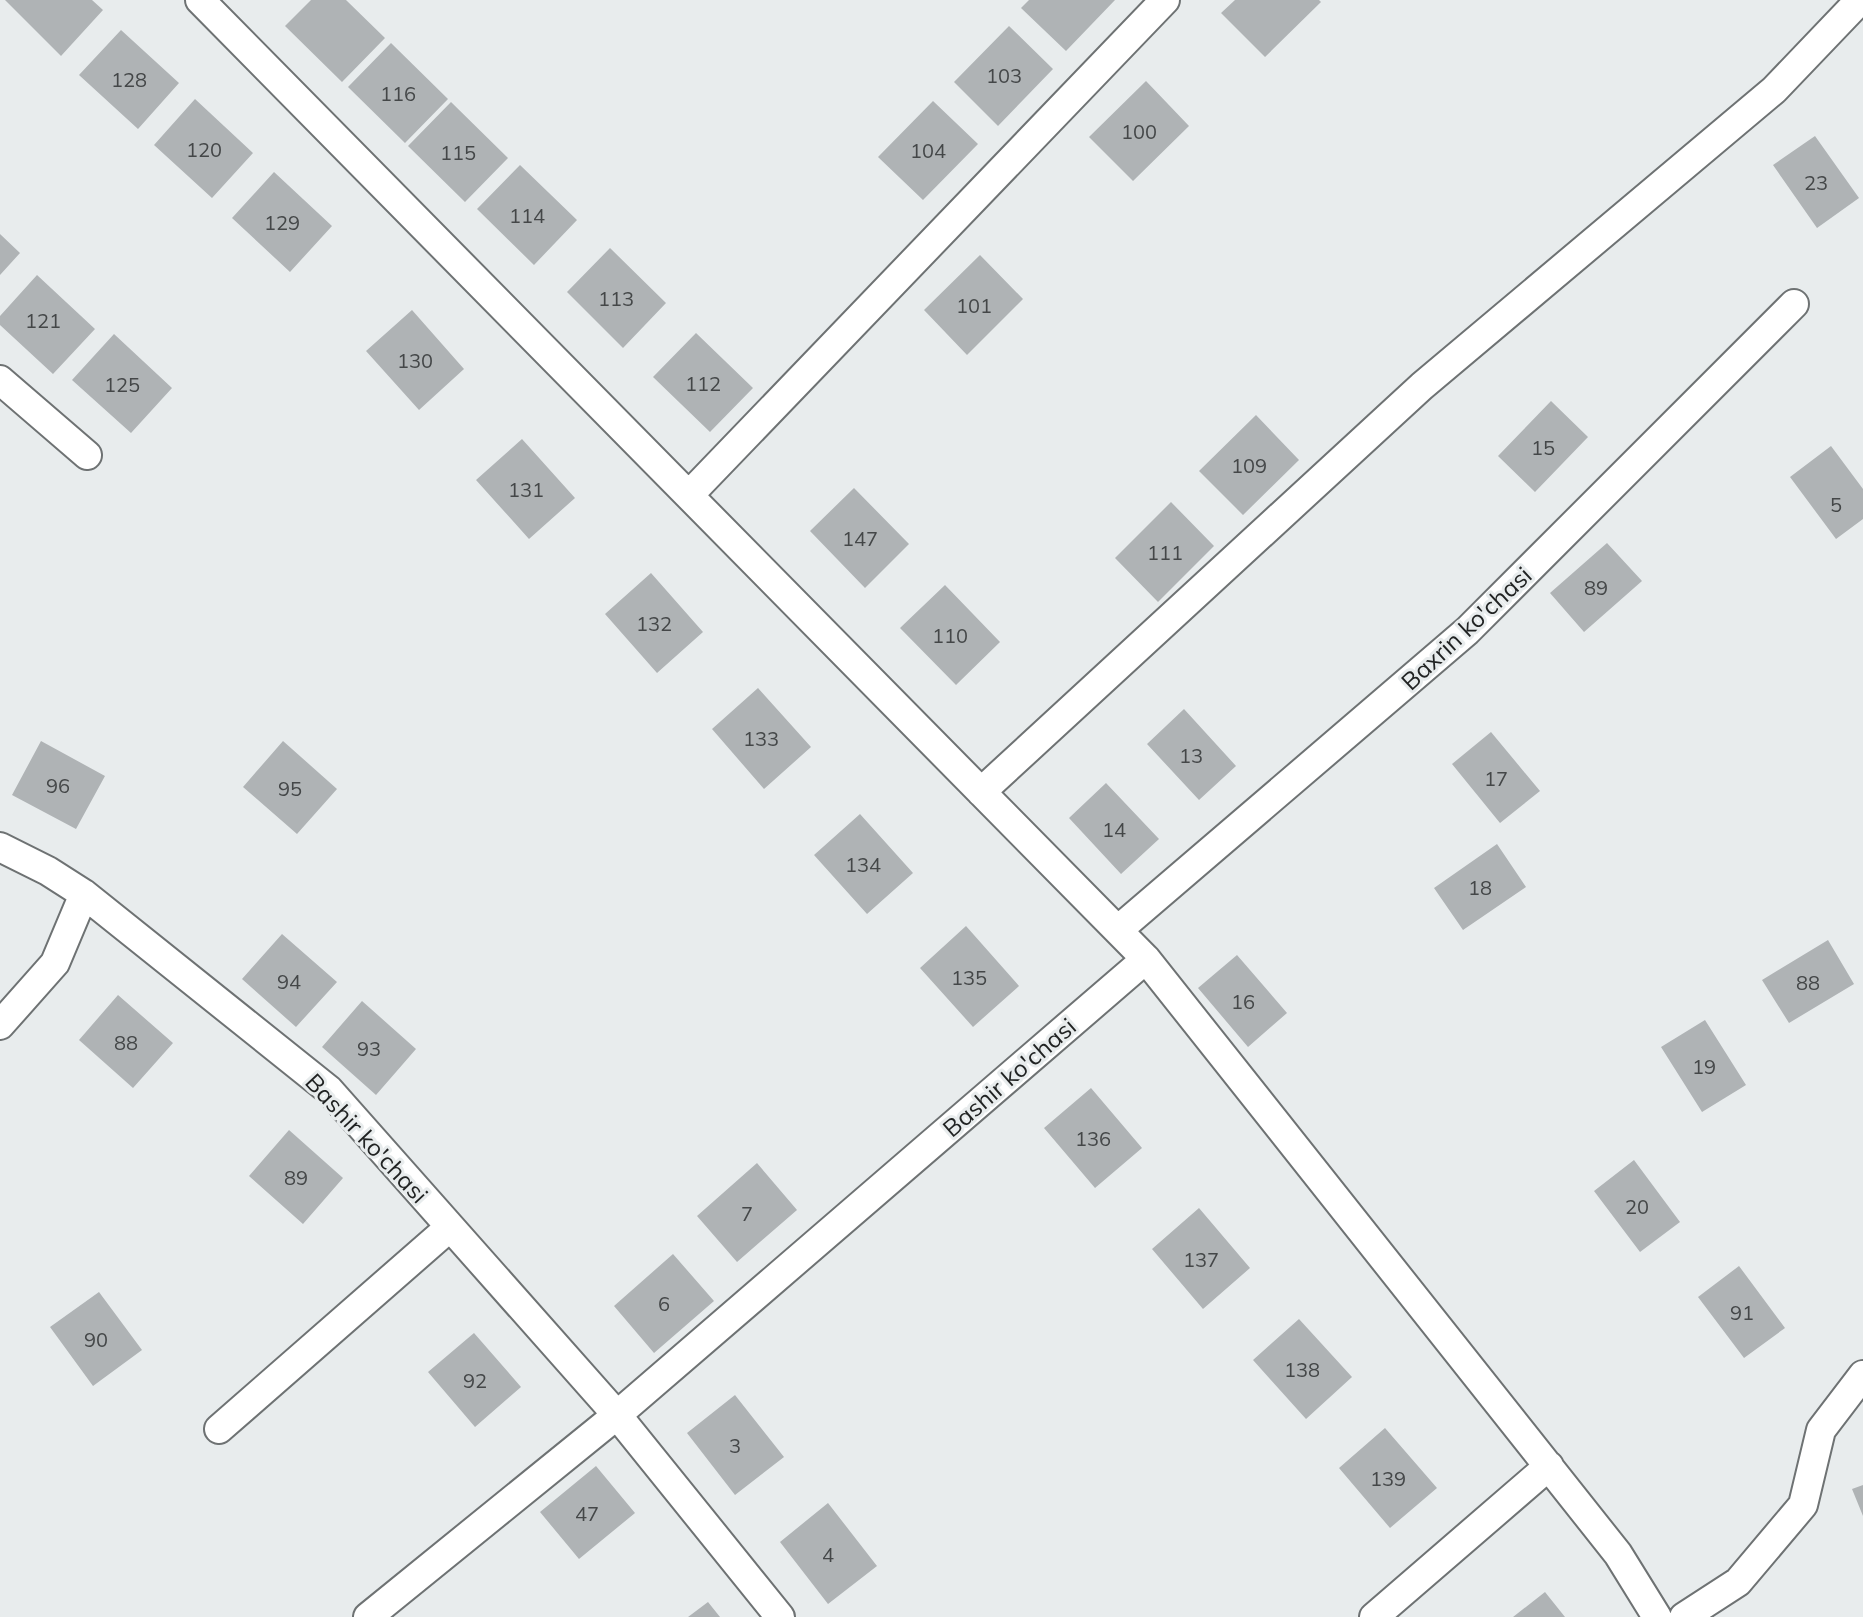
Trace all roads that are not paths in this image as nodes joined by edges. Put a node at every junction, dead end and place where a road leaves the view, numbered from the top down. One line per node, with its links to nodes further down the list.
1 (200, 0): 7 (street)
2 (1165, 0): 7 (street)
3 (1860, 0): 8 (street)
4 (1794, 304): 11 (street, Baxrin ko'chasi)
5 (0, 380): 6 (street)
6 (87, 455)
7 (689, 495): 8 (street)
8 (981, 792): 11 (street)
9 (0, 847): 10 (street, Bashir ko'chasi)
10 (84, 894): 13 (street); 14 (street, Bashir ko'chasi)
11 (1118, 930): 12 (street)
12 (1146, 959): 16 (street, Bashir ko'chasi); 18 (street)
13 (0, 1025)
14 (450, 1227): 16 (street, Bashir ko'chasi); 17 (street)
15 (1863, 1375): 23 (street)
16 (617, 1415): 19 (street, Bashir ko'chasi); 20 (street, Bashir ko'chasi)
17 (219, 1429)
18 (1549, 1466): 21 (street); 22 (street)
19 (368, 1617)
20 (780, 1617)
21 (1374, 1617)
22 (1657, 1617)
23 (1684, 1617)

